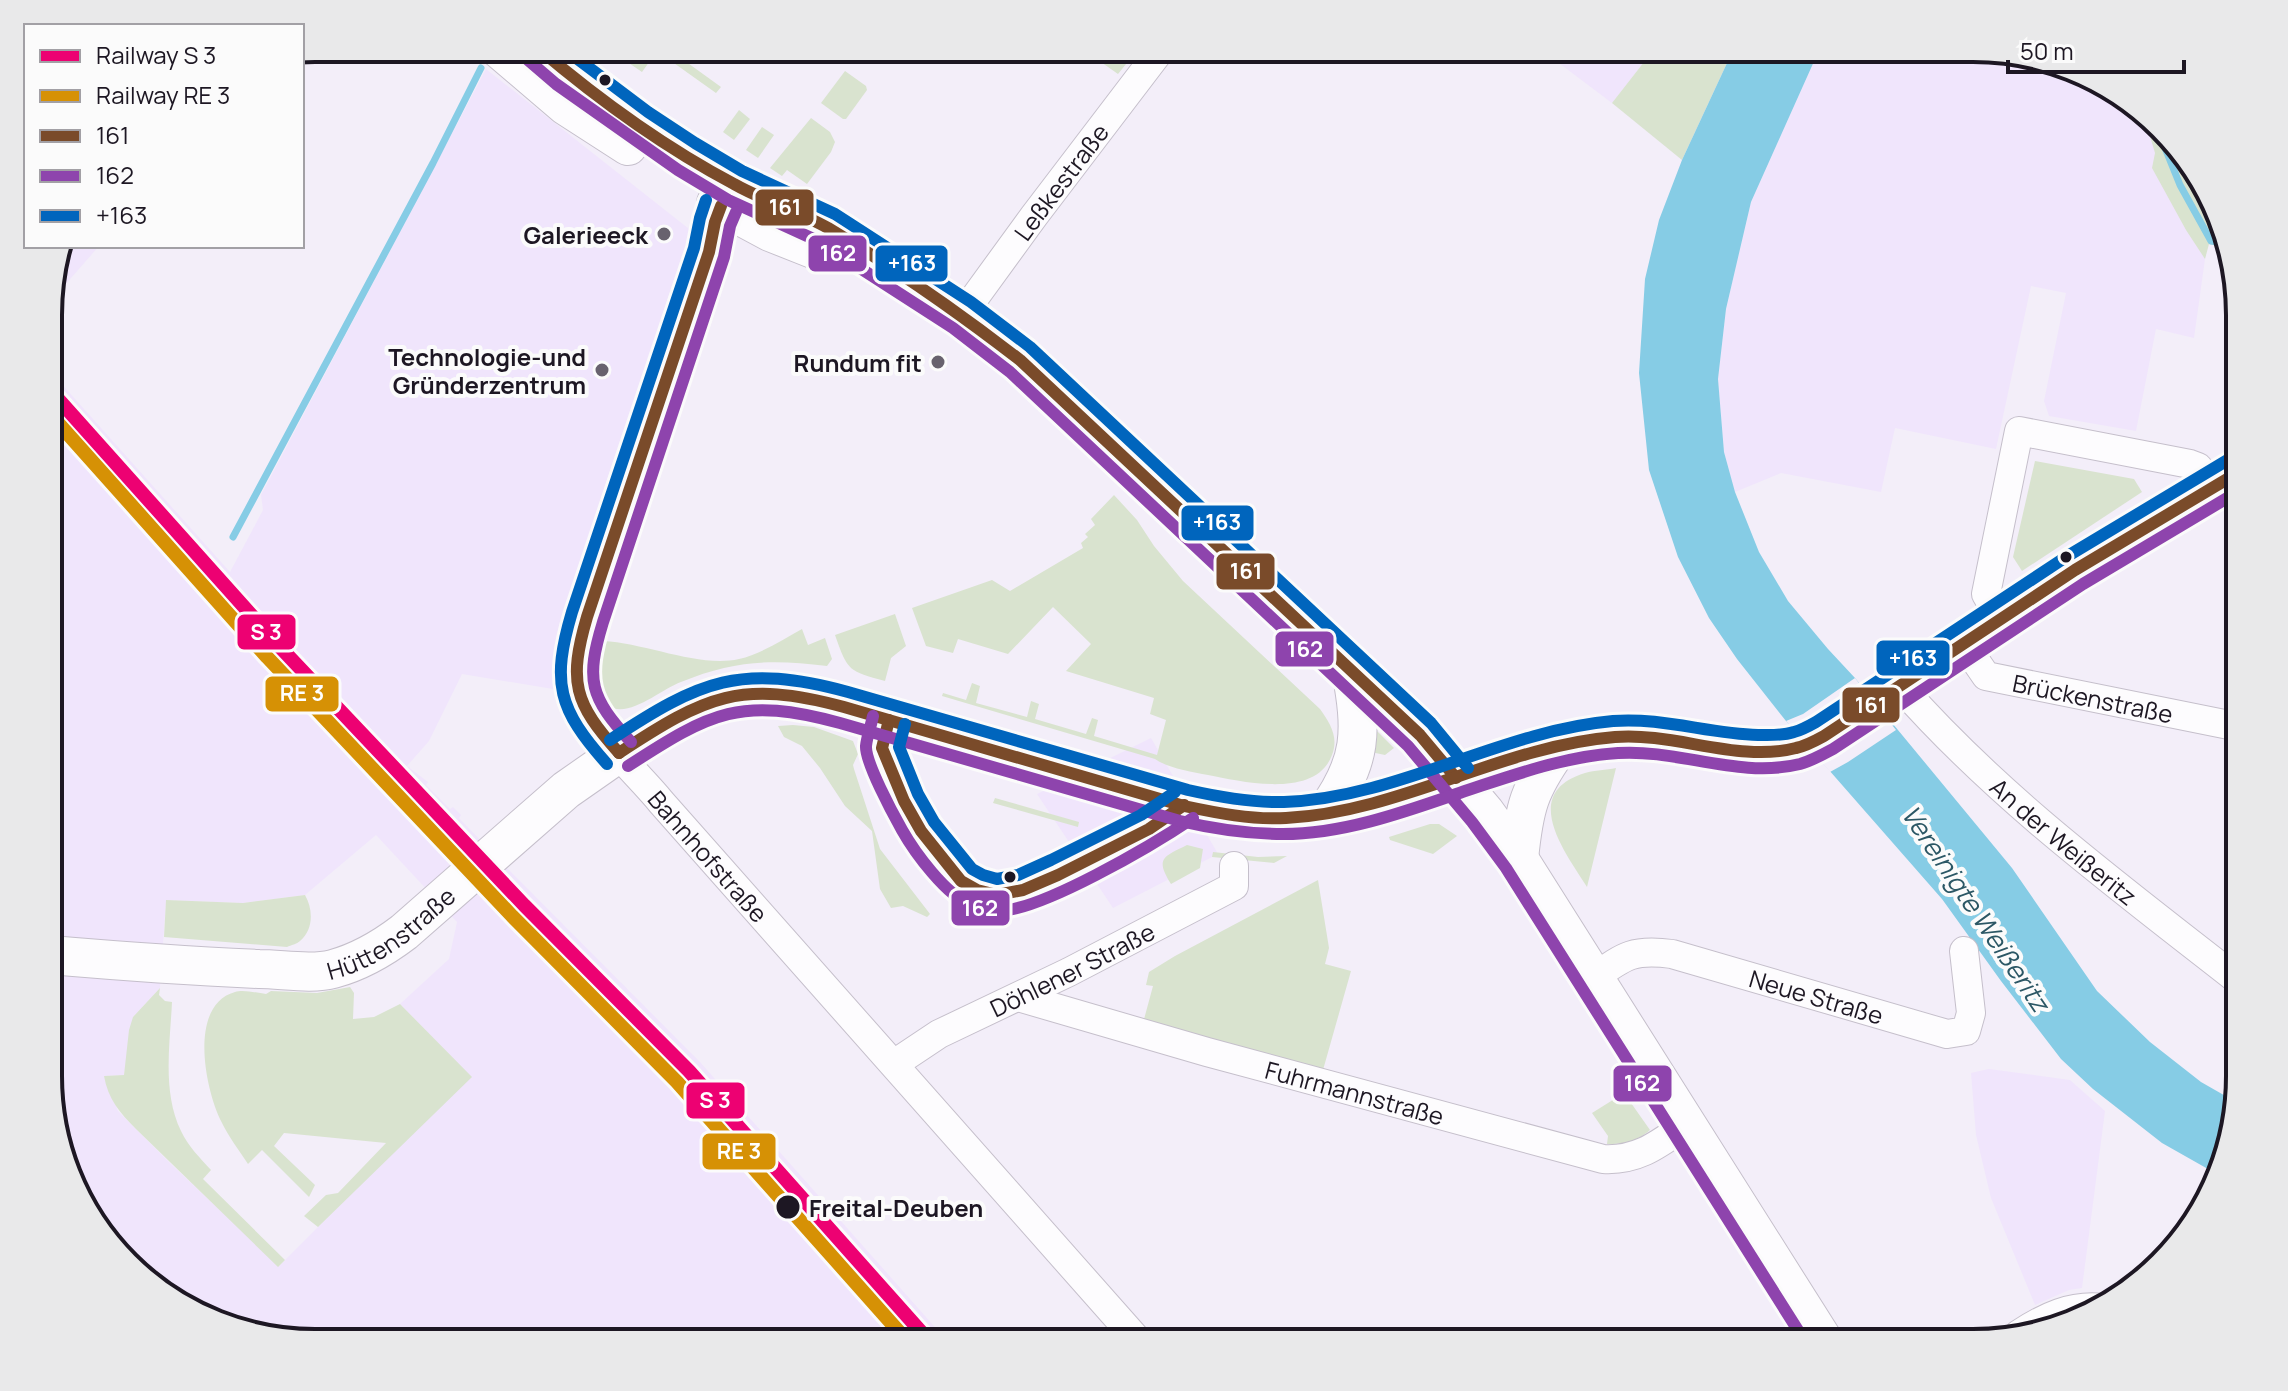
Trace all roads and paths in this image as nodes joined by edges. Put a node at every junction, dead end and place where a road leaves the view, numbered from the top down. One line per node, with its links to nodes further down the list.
1 (514, 62): 4 (main road)
2 (554, 62): 4 (main road)
3 (1151, 62): 5 (street, Leßkestraße)
4 (728, 195): 5 (main road); 14 (street, Bahnhofstraße)
5 (962, 315): 10 (main road)
6 (2225, 479): 8 (street)
7 (2225, 481): 8 (main road)
8 (2001, 620): 9 (main road)
9 (1964, 644): 11 (main road); 12 (street, Brückenstraße)
10 (1351, 670): 15 (main road); 16 (main road)
11 (1888, 694): 13 (main road, Hüttenstraße); 21 (street, An der Weißeritz)
12 (2225, 724)
13 (1560, 746): 15 (main road, Hüttenstraße); 17 (main road)
14 (619, 753): 16 (main road, Hüttenstraße); 20 (main road, Hüttenstraße); 24 (street, Bahnhofstraße)
15 (1456, 778): 16 (main road, Hüttenstraße); 17 (main road)
16 (1325, 813)
17 (1519, 859): 22 (main road)
18 (1234, 866): 23 (street, Döhlener Straße)
19 (1964, 951): 22 (street, Neue Straße)
20 (62, 956)
21 (2225, 970)
22 (1595, 977): 25 (main road)
23 (1018, 997): 24 (street, Döhlener Straße); 25 (street, Fuhrmannstraße)
24 (894, 1064): 29 (street, Bahnhofstraße)
25 (1686, 1125): 28 (main road)
26 (2068, 1310): 27 (street)
27 (2047, 1318)
28 (1816, 1328)
29 (1127, 1329)

